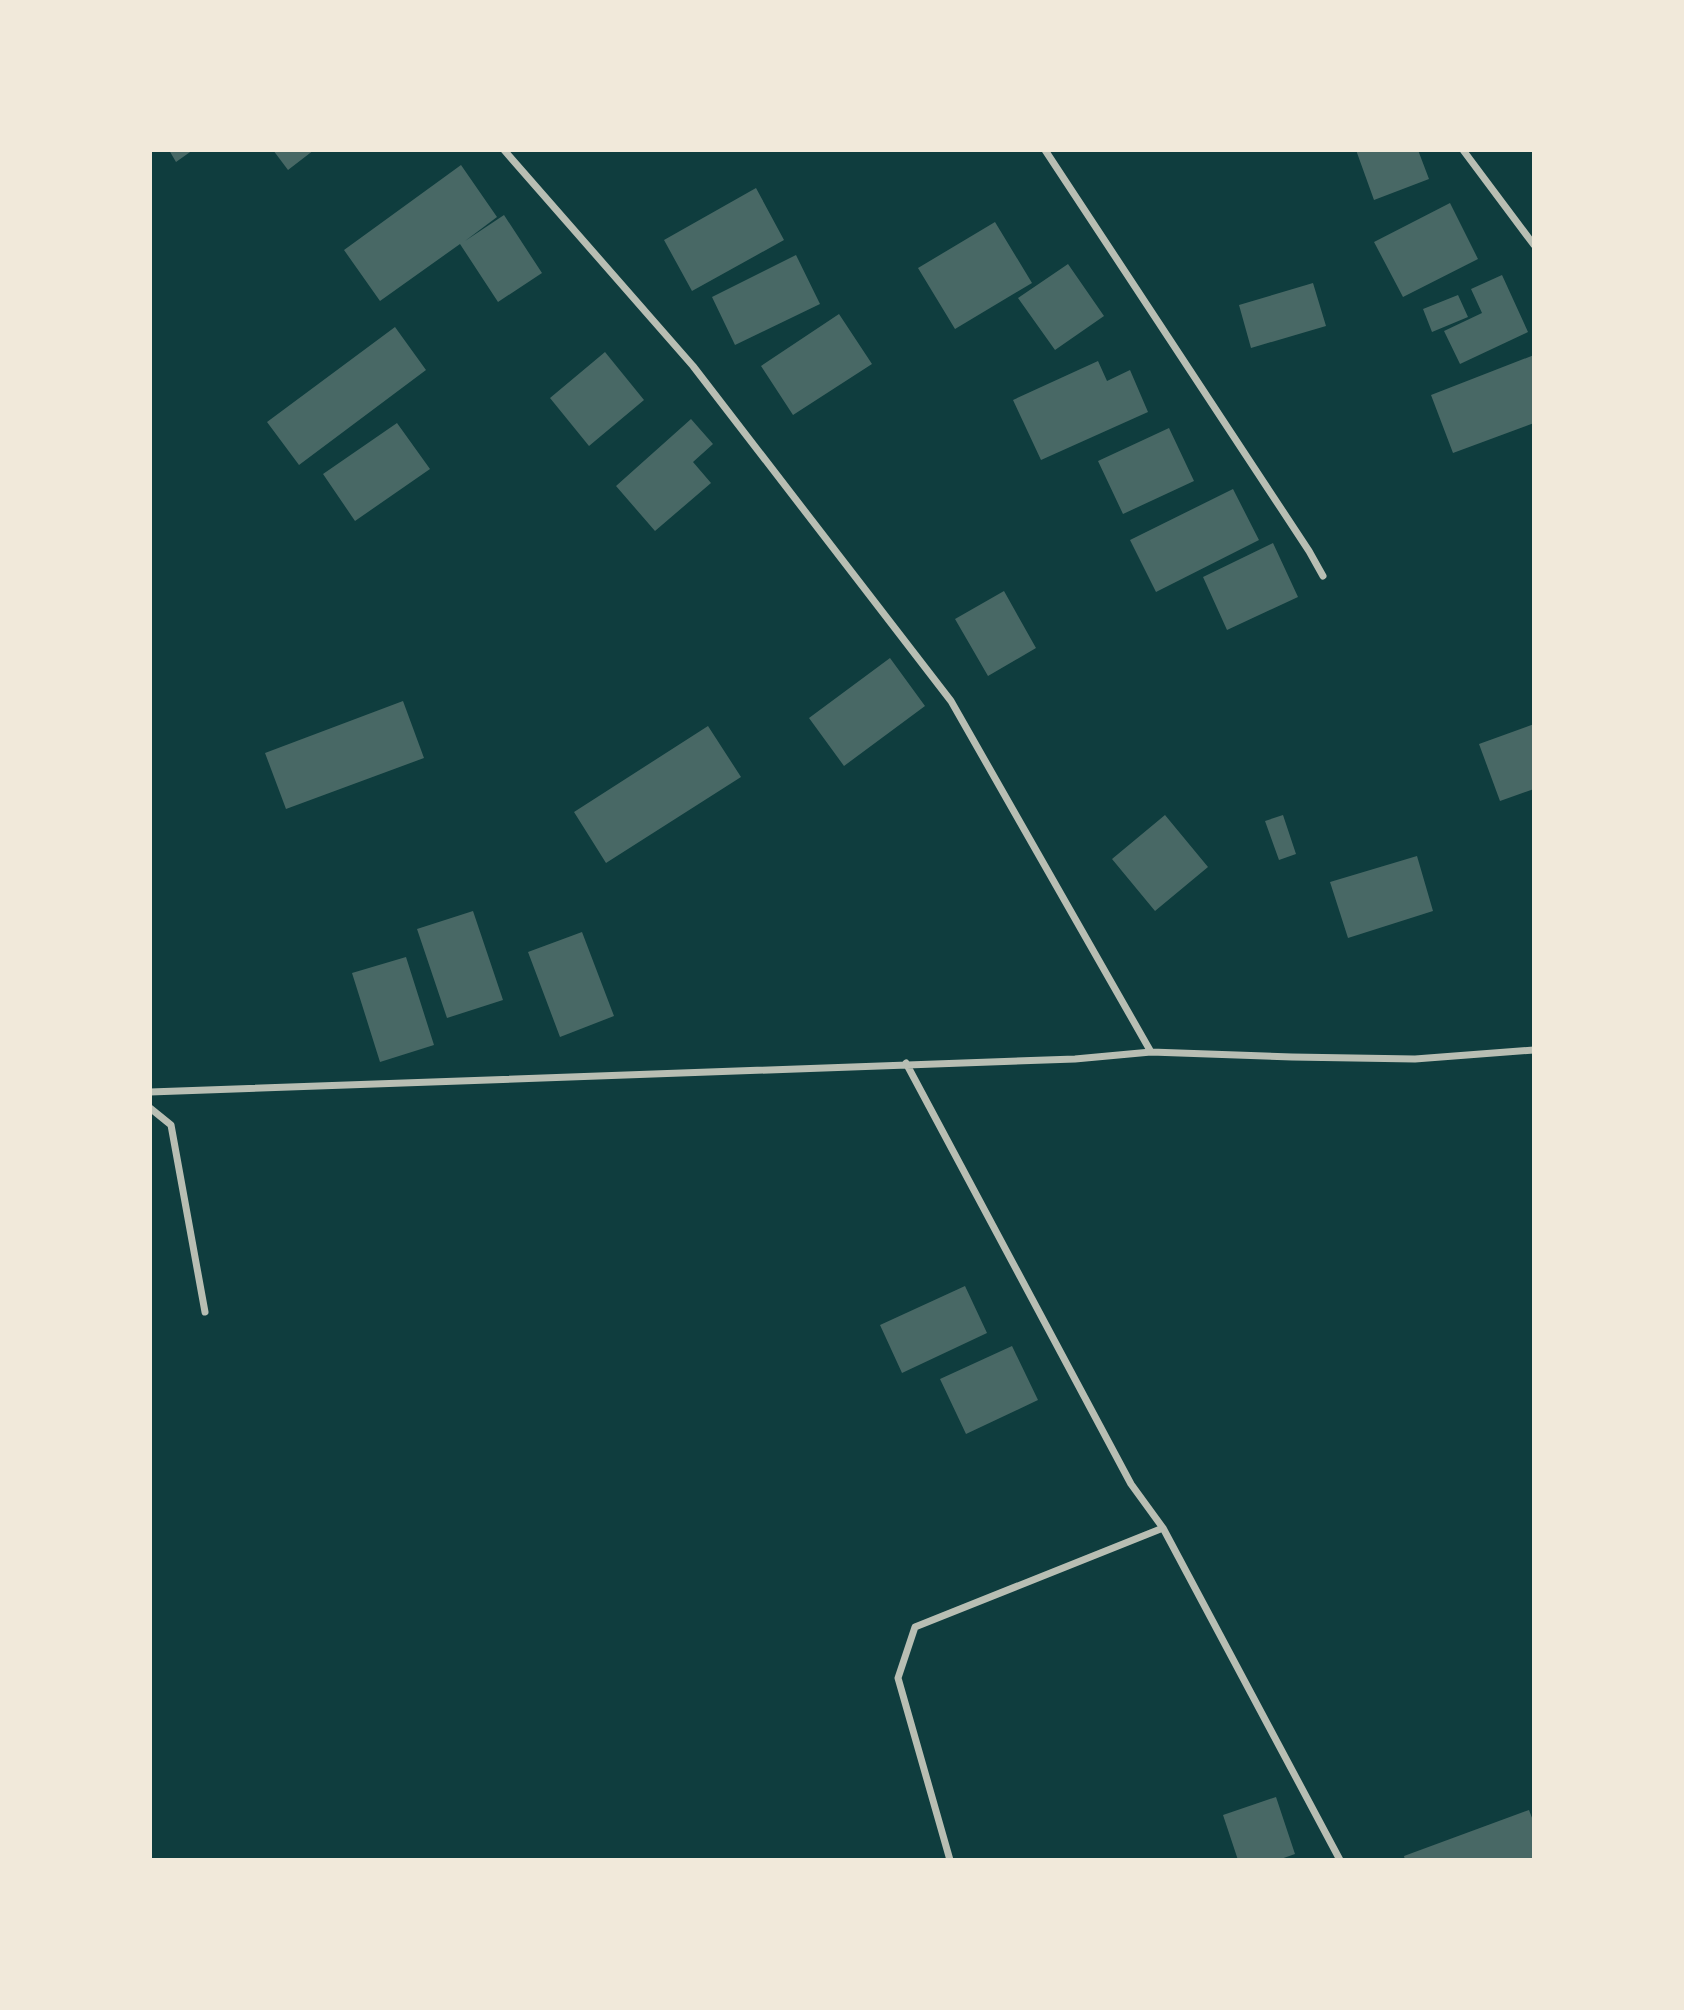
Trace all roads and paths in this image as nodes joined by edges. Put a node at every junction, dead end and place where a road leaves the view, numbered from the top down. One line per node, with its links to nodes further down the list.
1 (504, 150): 7 (street)
2 (1045, 150): 5 (street)
3 (1463, 150): 4 (street)
4 (1534, 245)
5 (1322, 576)
6 (1534, 1050): 7 (street)
7 (1152, 1052): 8 (street)
8 (906, 1063): 9 (street); 12 (street)
9 (150, 1092)
10 (150, 1108): 11 (street)
11 (205, 1312)
12 (1163, 1528): 13 (street); 14 (street)
13 (950, 1860)
14 (1340, 1860)

